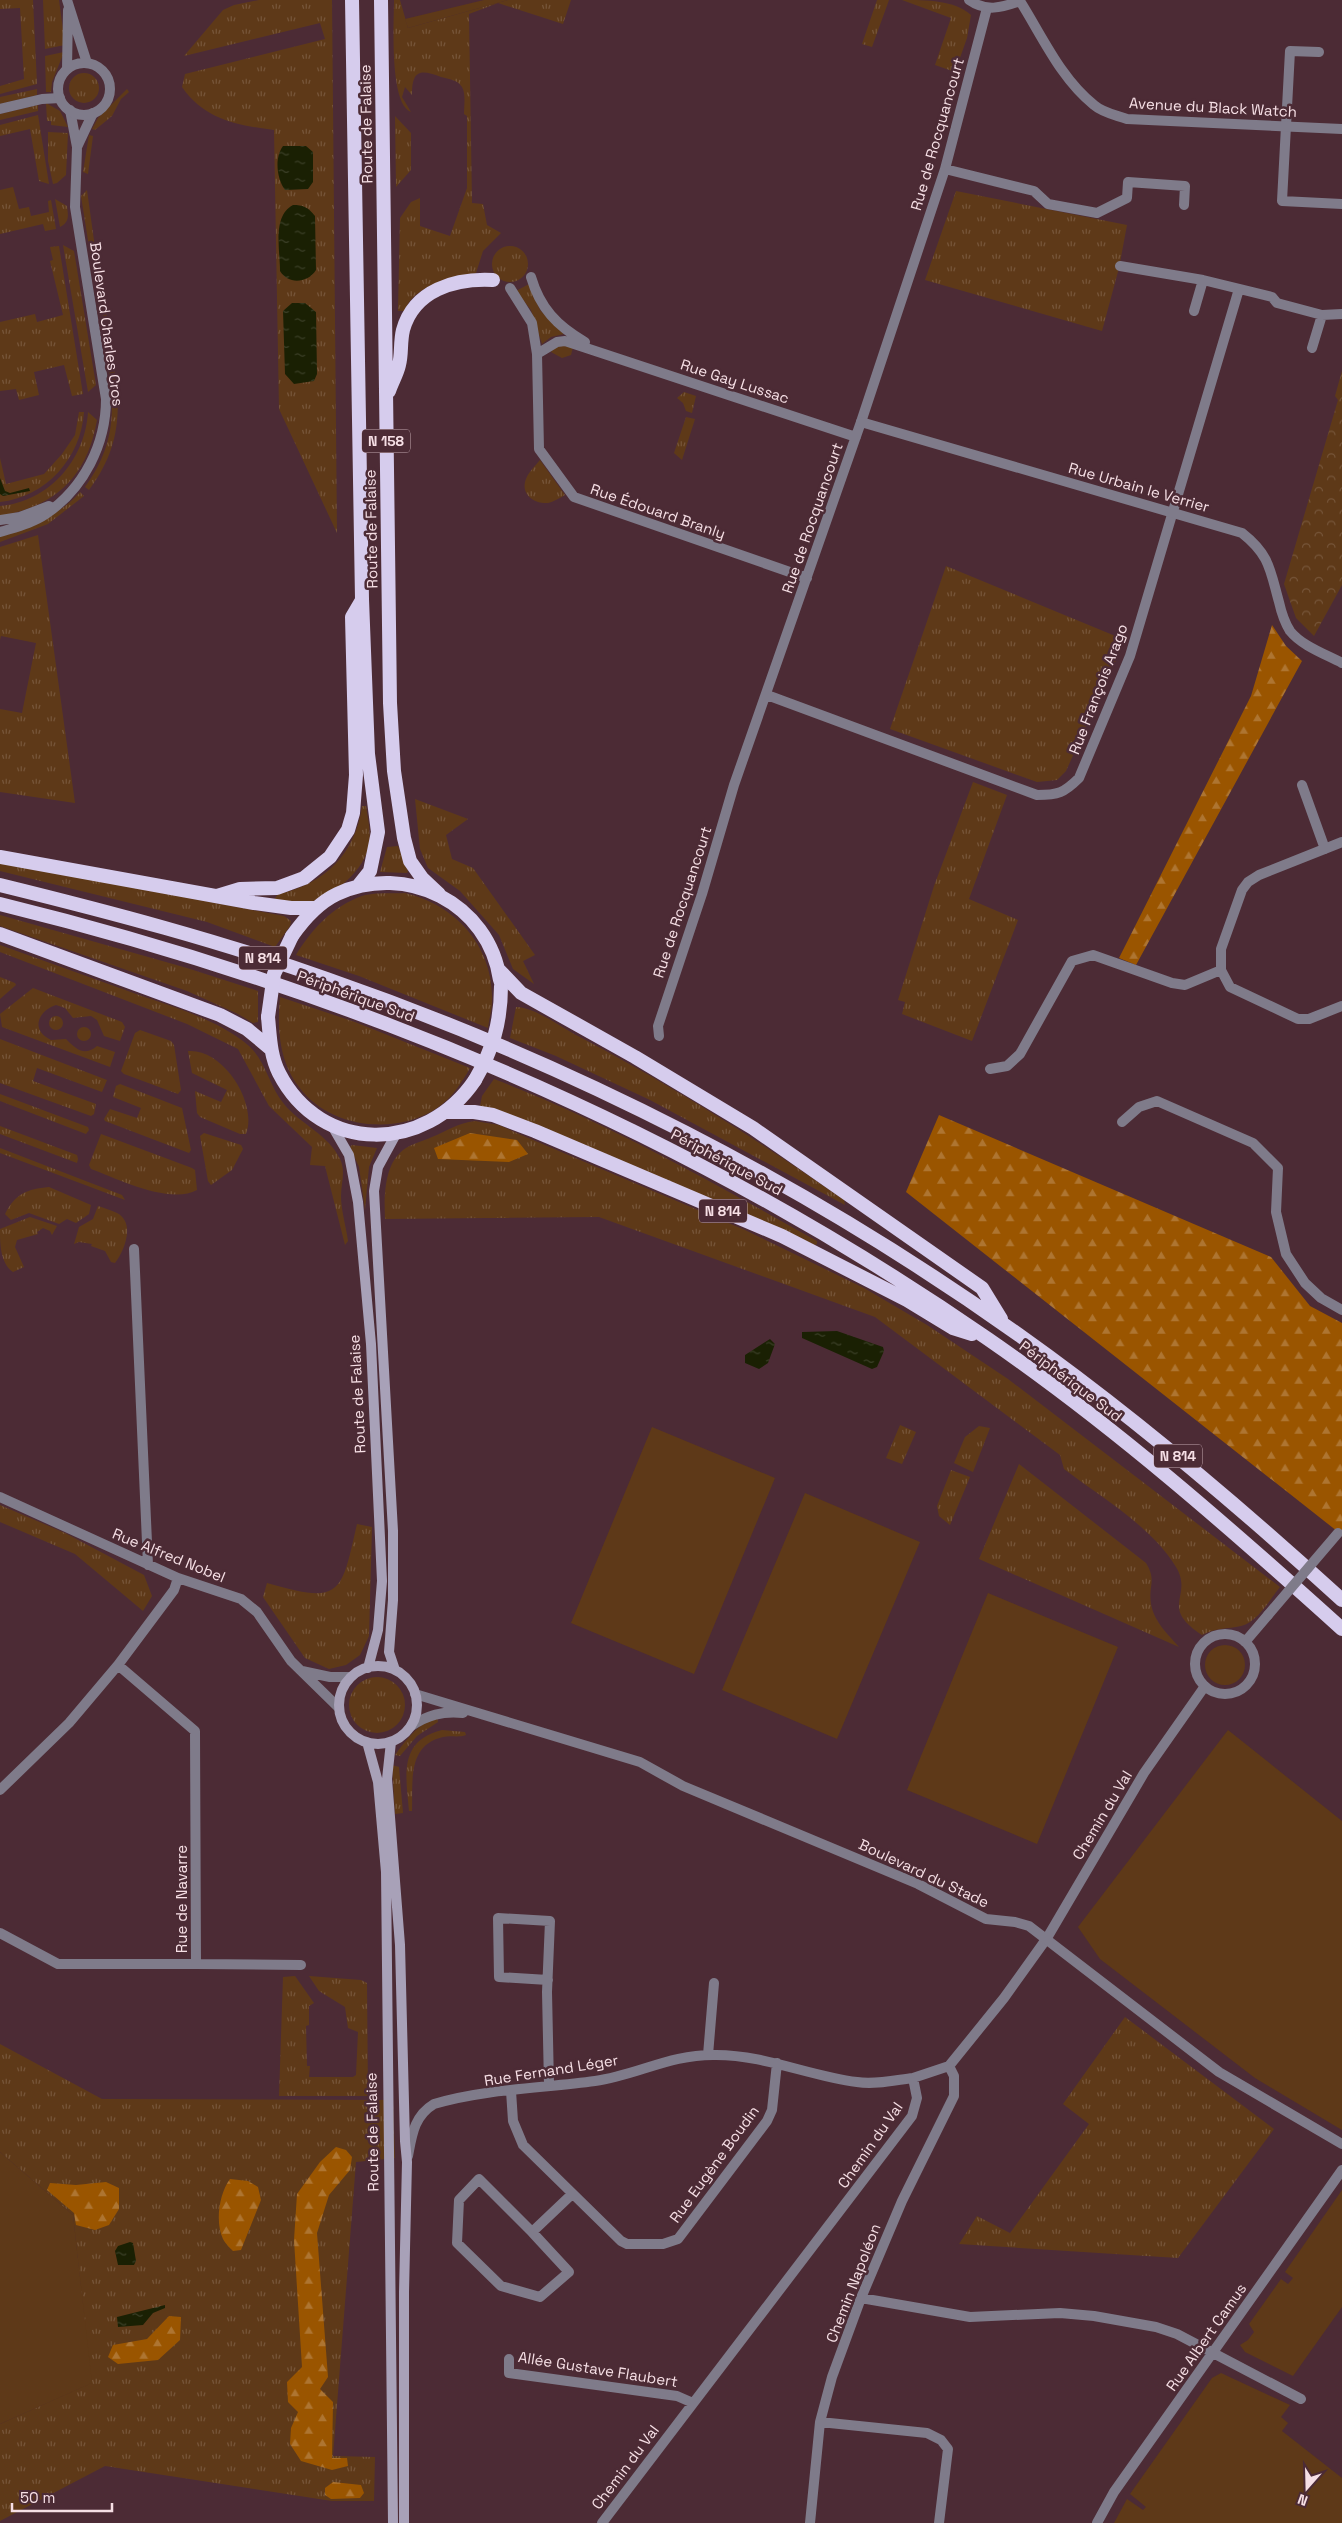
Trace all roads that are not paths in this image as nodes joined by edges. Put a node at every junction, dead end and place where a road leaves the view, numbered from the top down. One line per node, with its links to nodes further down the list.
1 (352, 0): 40 (highway, Route de Falaise / N 158)
2 (381, 0): 32 (highway, Route de Falaise / N 158)
3 (969, 0): 6 (street)
4 (1020, 0): 6 (street); 14 (street, Avenue du Black Watch)
5 (67, 4): 8 (street); 9 (street)
6 (987, 8): 17 (street, Rue de Rocquancourt)
7 (1319, 52): 14 (street)
8 (87, 63): 9 (street); 13 (street)
9 (67, 69): 10 (street)
10 (60, 98): 11 (street); 12 (street)
11 (0, 109)
12 (70, 110): 13 (street); 16 (street, Boulevard Charles Cros)
13 (93, 113): 16 (street, Boulevard Charles Cros)
14 (1286, 126): 15 (street, Avenue du Black Watch); 18 (street)
15 (1342, 129)
16 (77, 147): 35 (street, Boulevard Charles Cros)
17 (945, 169): 19 (street); 33 (street, Rue de Rocquancourt)
18 (1342, 204)
19 (1184, 205)
20 (1120, 266): 23 (street)
21 (530, 277): 30 (street, Rue Gay Lussac)
22 (493, 280): 32 (highway, N 158)
23 (1204, 280): 25 (street); 26 (street)
24 (510, 288): 31 (street, Rue Édouard Branly)
25 (1238, 289): 28 (street); 36 (street, Rue François Arago)
26 (1194, 311)
27 (1342, 314): 28 (street)
28 (1322, 315): 29 (street)
29 (1312, 348)
30 (606, 353): 31 (street, Rue Gay Lussac); 34 (street, Rue Gay Lussac)
31 (538, 354): 39 (street, Rue Édouard Branly)
32 (386, 401): 49 (highway, Route de Falaise / N 158)
33 (861, 422): 34 (street, Rue de Rocquancourt); 36 (street, Rue Urbain le Verrier)
34 (856, 437): 39 (street, Rue de Rocquancourt)
35 (67, 495): 37 (street); 38 (street)
36 (1171, 512): 41 (street, Rue Urbain le Verrier); 42 (street, Rue François Arago)
37 (0, 520)
38 (0, 532)
39 (807, 578): 42 (street, Rue de Rocquancourt)
40 (362, 599): 48 (highway, Route de Falaise / N 158); 50 (highway, N 158)
41 (1342, 663)
42 (767, 695): 57 (street, Rue de Rocquancourt)
43 (1302, 785): 45 (street)
44 (1342, 842): 45 (street)
45 (1325, 849): 55 (street)
46 (0, 857): 50 (highway)
47 (0, 885): 66 (highway, Périphérique Sud / N 814)
48 (358, 886): 49 (highway); 52 (highway)
49 (439, 894): 54 (highway)
50 (217, 896): 52 (highway)
51 (0, 904): 67 (highway, Périphérique Sud / N 814)
52 (316, 908): 58 (highway, bridge)
53 (0, 934): 58 (highway)
54 (499, 970): 60 (highway, bridge); 66 (highway, N 814)
55 (1221, 970): 56 (street); 59 (street)
56 (1342, 1006)
57 (659, 1036)
58 (271, 1049): 62 (highway)
59 (990, 1069)
60 (447, 1112): 63 (highway); 67 (highway, N 814)
61 (1122, 1122): 65 (street)
62 (330, 1124): 63 (highway); 76 (main road, Route de Falaise)
63 (396, 1134): 77 (main road, Route de Falaise)
64 (134, 1249): 70 (street)
65 (1342, 1310)
66 (1004, 1324): 72 (highway, Périphérique Sud / N 814)
67 (989, 1340): 73 (highway, Périphérique Sud / N 814)
68 (0, 1497): 70 (street, Rue Alfred Nobel)
69 (1340, 1531): 74 (street, bridge)
70 (148, 1565): 71 (street, Rue Alfred Nobel)
71 (178, 1578): 75 (street); 78 (street, Rue Alfred Nobel)
72 (1342, 1600)
73 (1342, 1629)
74 (1245, 1642): 80 (street); 80 (street)
75 (118, 1665): 87 (street); 90 (street, Rue de Navarre)
76 (368, 1668): 77 (main road); 79 (main road)
77 (394, 1670): 81 (main road)
78 (302, 1671): 79 (street); 82 (street, Rue Alfred Nobel)
79 (350, 1678): 82 (main road)
80 (1205, 1686): 89 (street, Chemin du Val)
81 (415, 1694): 83 (street, Boulevard du Stade); 84 (main road)
82 (339, 1708): 85 (main road)
83 (481, 1715): 84 (street, Boulevard du Stade); 89 (street, Boulevard du Stade)
84 (410, 1726): 86 (main road)
85 (367, 1742): 86 (main road); 111 (main road, Route de Falaise)
86 (391, 1742): 101 (main road)
87 (0, 1790)
88 (0, 1933): 90 (street, Rue de Navarre)
89 (1047, 1938): 96 (street, Chemin du Val); 100 (street, Boulevard du Stade)
90 (196, 1964): 91 (street)
91 (301, 1965)
92 (548, 1980): 92 (street); 98 (street)
93 (714, 1983): 94 (street)
94 (708, 2055): 95 (street, Rue Fernand Léger); 98 (street, Rue Fernand Léger)
95 (777, 2063): 97 (street, Rue Fernand Léger); 103 (street, Rue Eugène Boudin)
96 (949, 2066): 97 (street); 105 (street, Chemin Napoléon)
97 (913, 2078): 109 (street, Chemin du Val)
98 (549, 2084): 99 (street, Rue Fernand Léger)
99 (511, 2091): 101 (street, Rue Fernand Léger); 103 (street, Rue Eugène Boudin)
100 (1342, 2144)
101 (407, 2162): 112 (main road)
102 (1342, 2170): 106 (street, Rue Albert Camus)
103 (572, 2194): 104 (street)
104 (532, 2232): 104 (street)
105 (861, 2298): 106 (street); 110 (street, Chemin Napoléon)
106 (1213, 2354): 108 (street); 116 (street, Rue Albert Camus)
107 (509, 2359): 109 (street, Allée Gustave Flaubert)
108 (1301, 2399)
109 (693, 2403): 113 (street, Chemin du Val)
110 (820, 2422): 114 (street, Chemin Napoléon); 115 (street)
111 (393, 2523)
112 (404, 2523)
113 (602, 2523)
114 (810, 2523)
115 (939, 2523)
116 (1097, 2523)

